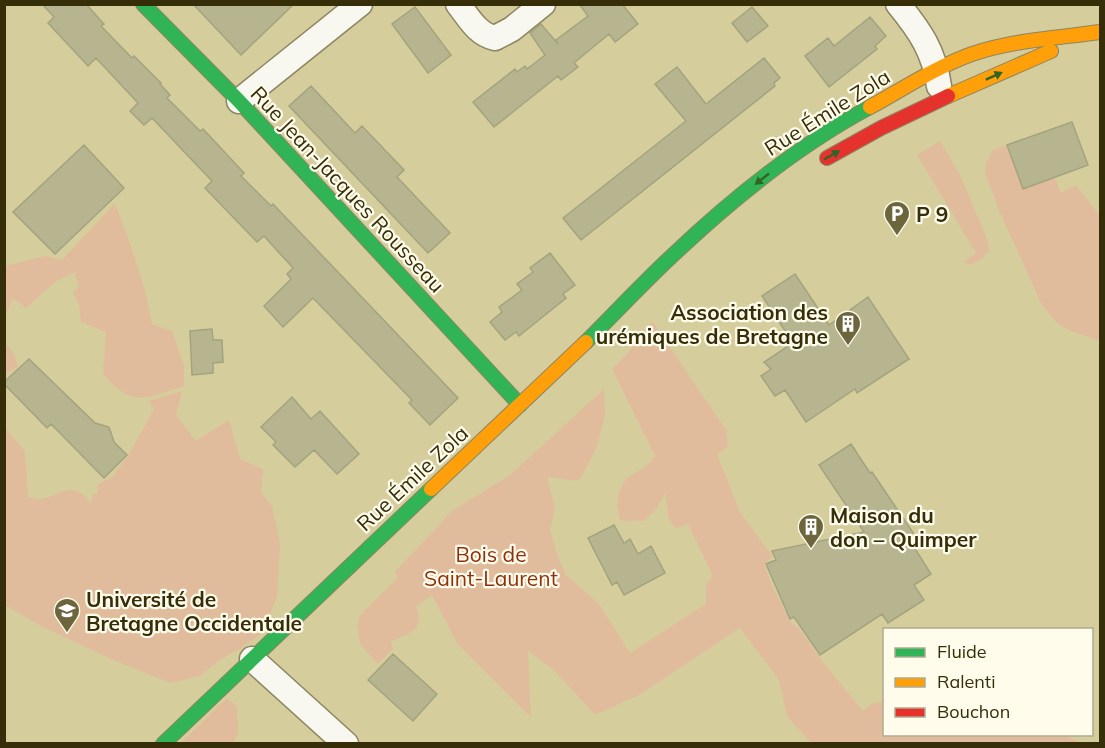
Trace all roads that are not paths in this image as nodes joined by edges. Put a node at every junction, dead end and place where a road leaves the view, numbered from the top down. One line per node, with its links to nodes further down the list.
1 (143, 4): 9 (street, Rue Jean-Jacques Rousseau)
2 (360, 4): 9 (street)
3 (458, 4): 4 (street)
4 (543, 4)
5 (898, 4): 7 (street)
6 (1096, 33): 7 (street, Rue Émile Zola); 8 (street, Rue Émile Zola, one-way to 6)
7 (937, 72): 8 (street); 12 (street, Rue Émile Zola, one-way to 12)
8 (940, 100): 10 (street, Rue Émile Zola, one-way to 8)
9 (239, 101): 13 (street, Rue Jean-Jacques Rousseau)
10 (818, 164)
11 (649, 297): 12 (street, Rue Émile Zola)
12 (600, 328): 13 (street, Rue Émile Zola)
13 (520, 405): 14 (street, Rue Émile Zola)
14 (252, 659): 15 (street, Rue Émile Zola); 16 (street)
15 (163, 744)
16 (346, 744)

